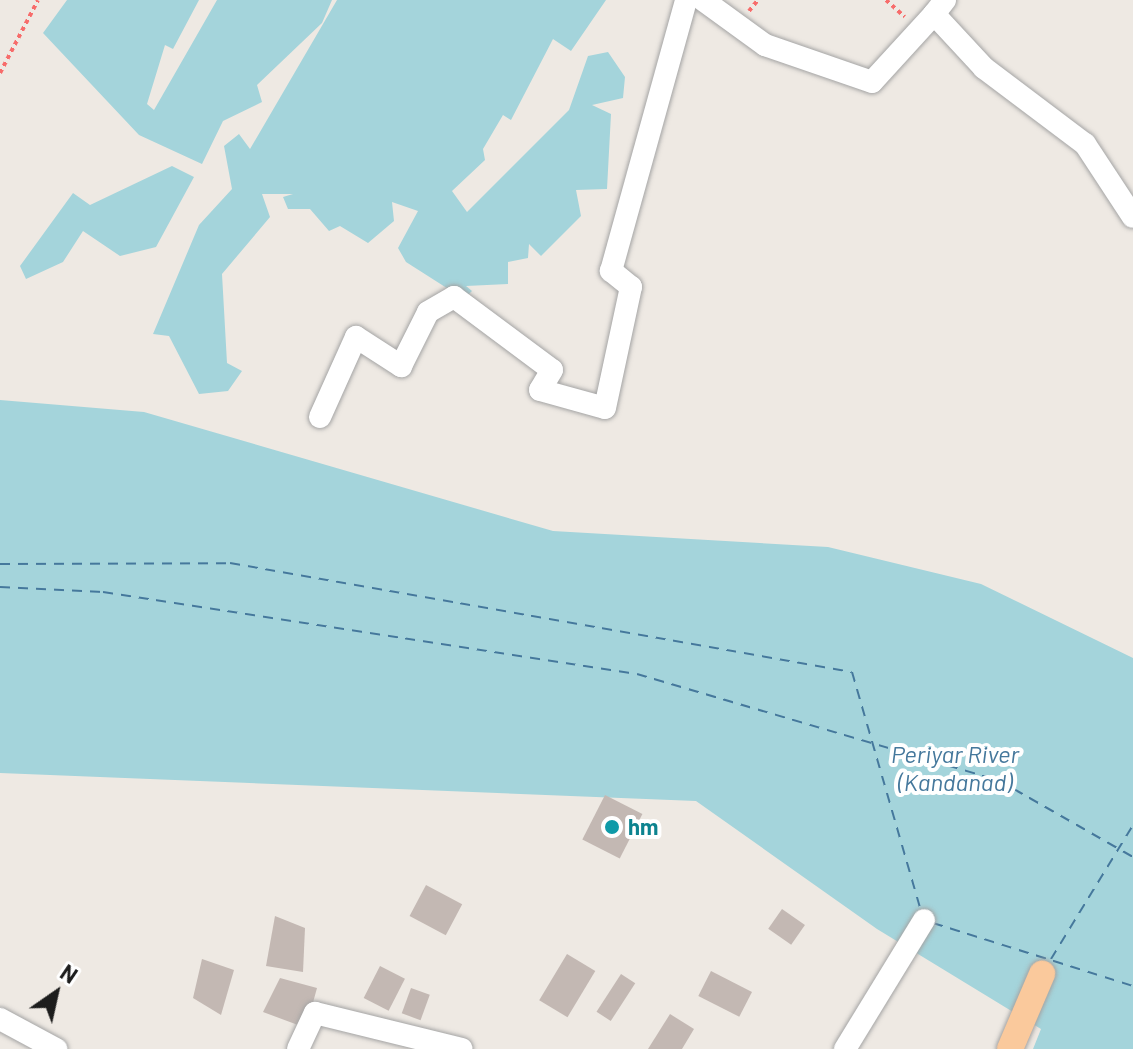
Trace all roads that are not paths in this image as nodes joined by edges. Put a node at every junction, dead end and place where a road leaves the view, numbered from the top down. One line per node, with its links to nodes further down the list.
1 (686, 0): 5 (street)
2 (703, 0): 3 (street)
3 (932, 14): 4 (street)
4 (1133, 217)
5 (320, 417)
6 (924, 920): 12 (street)
7 (1042, 974): 13 (main road)
8 (0, 1019): 9 (street)
9 (56, 1049)
10 (298, 1049): 11 (street)
11 (462, 1049)
12 (845, 1049)
13 (1010, 1049)

